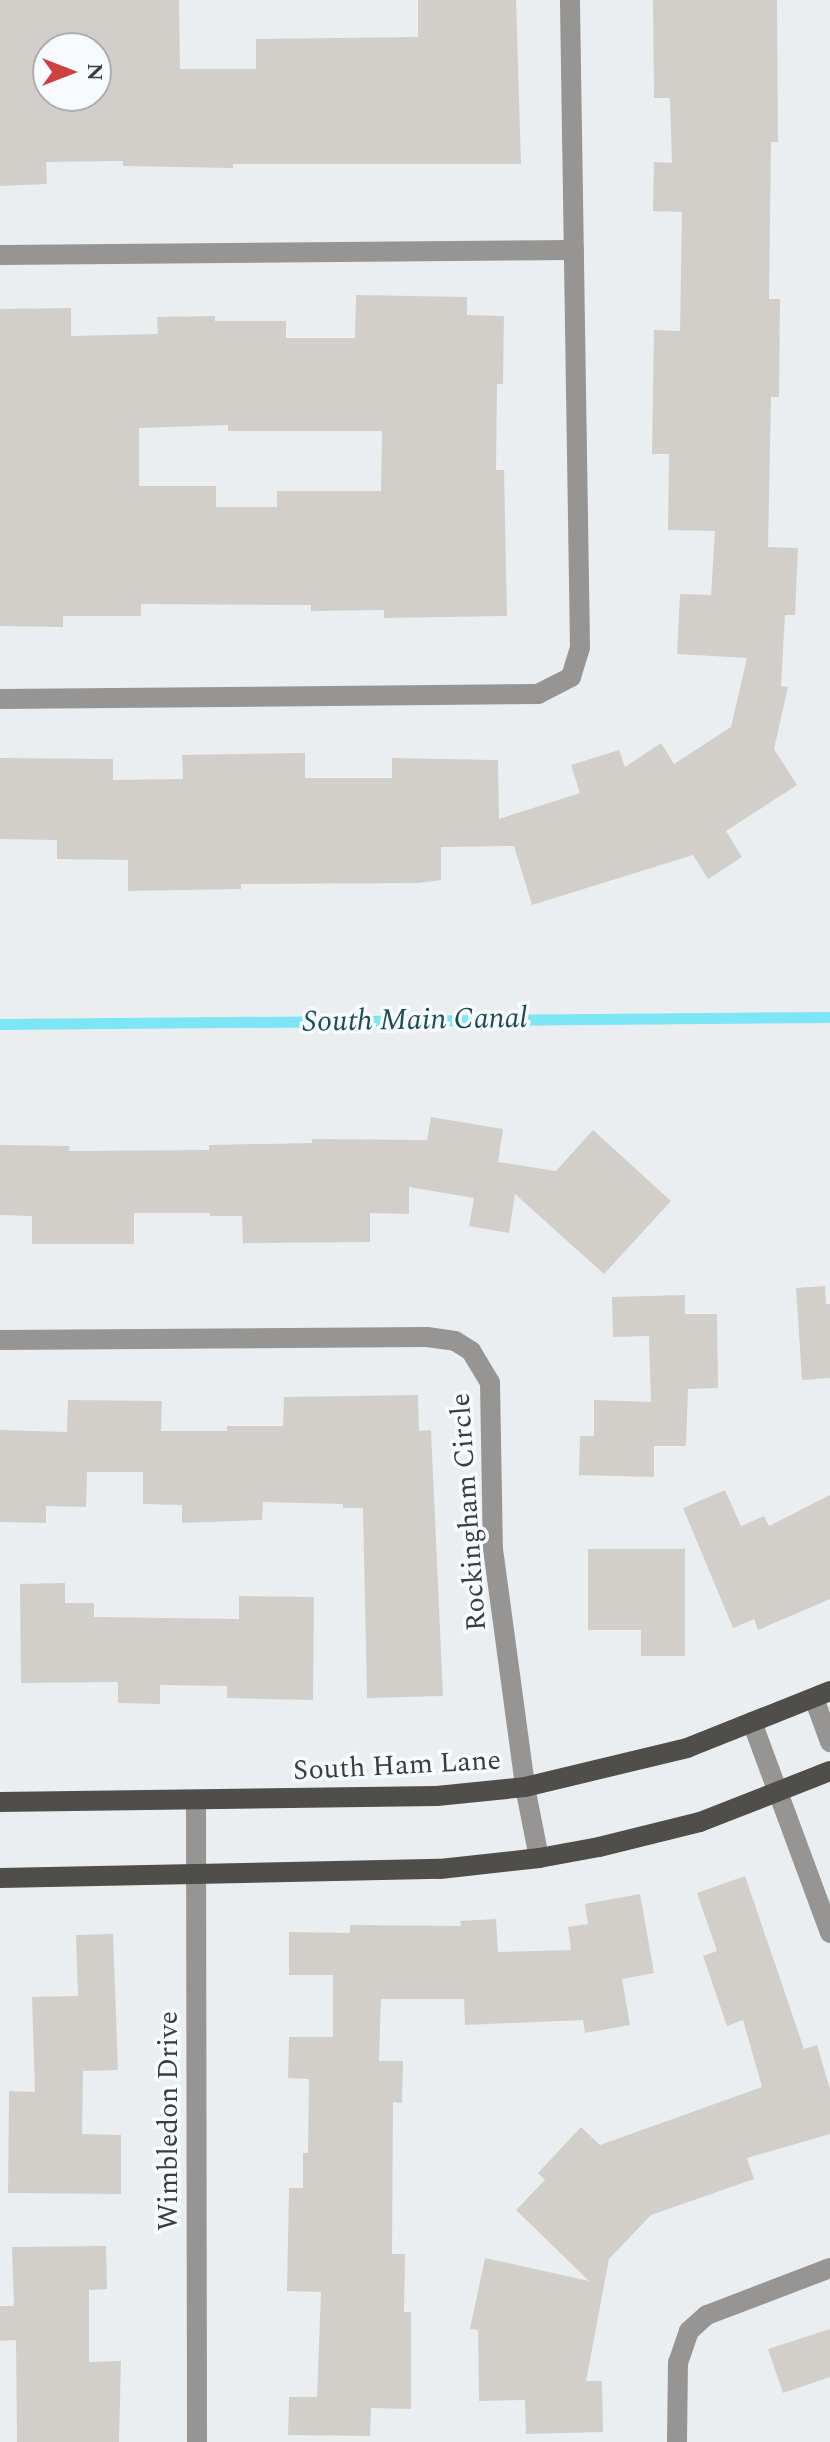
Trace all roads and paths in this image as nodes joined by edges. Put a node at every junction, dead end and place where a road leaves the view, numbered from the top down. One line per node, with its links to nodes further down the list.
1 (570, 0): 2 (street)
2 (574, 250): 3 (street); 4 (street)
3 (0, 255)
4 (0, 699)
5 (0, 1340): 10 (street, Rockingham Circle)
6 (822, 1694): 7 (main road, South Ham Lane); 8 (street)
7 (752, 1722): 10 (main road, South Ham Lane); 11 (street)
8 (830, 1742)
9 (830, 1771): 11 (main road)
10 (525, 1787): 12 (main road, South Ham Lane); 14 (street, Rockingham Circle)
11 (778, 1792): 14 (main road); 17 (street)
12 (196, 1801): 13 (main road, South Ham Lane); 15 (street, Wimbledon Drive)
13 (0, 1802)
14 (539, 1858): 15 (main road)
15 (197, 1876): 16 (main road); 19 (street, Wimbledon Drive)
16 (0, 1878)
17 (830, 1933)
18 (830, 2268): 20 (street)
19 (197, 2442)
20 (677, 2442)

